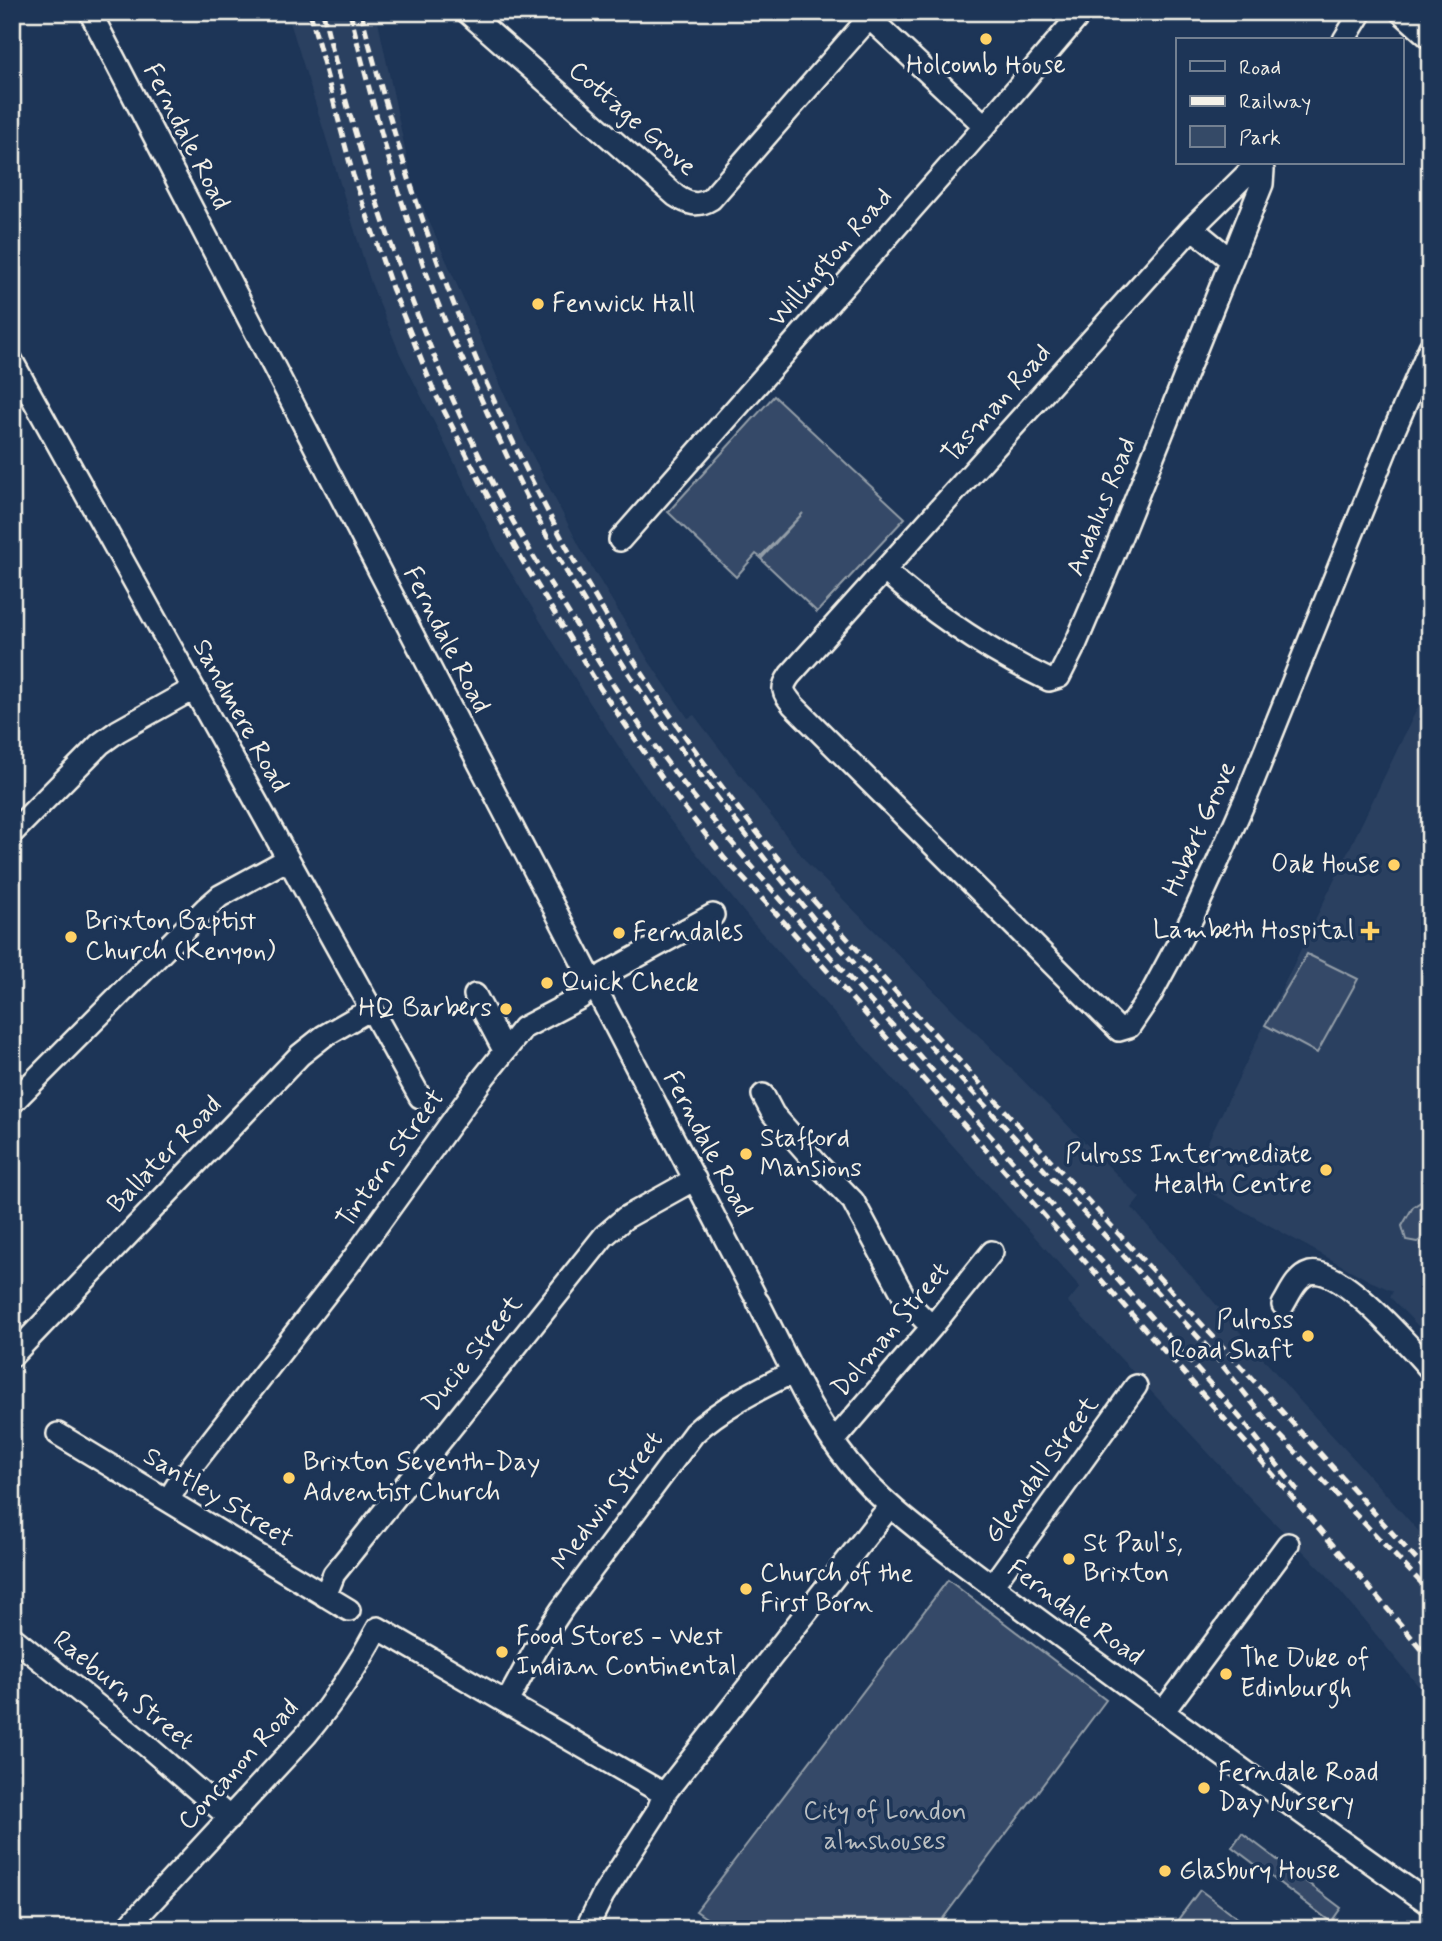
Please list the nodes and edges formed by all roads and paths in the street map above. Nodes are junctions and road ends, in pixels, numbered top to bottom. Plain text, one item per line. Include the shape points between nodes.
1 (90, 12) edge
2 (467, 12) edge
3 (1082, 12) edge
4 (1361, 12) edge
5 (1401, 12) edge
6 (866, 15) edge
7 (1344, 38) edge
8 (1430, 38) edge
9 (985, 125) junction
10 (1258, 164) edge
11 (1260, 164) edge
12 (1192, 228) junction
13 (1231, 260) junction
14 (1430, 347) edge
15 (12, 360) edge
16 (620, 540) dead end
17 (885, 571) junction
18 (783, 688) joint
19 (193, 689) junction
20 (12, 833) edge
21 (288, 859) junction
22 (713, 915) dead end
23 (593, 984) junction
24 (475, 995) dead end
25 (371, 1009) junction
26 (504, 1050) junction
27 (763, 1096) dead end
28 (420, 1097) dead end
29 (12, 1103) edge
30 (695, 1179) junction
31 (992, 1252) dead end
32 (1283, 1305) dead end
33 (932, 1327) junction
34 (12, 1356) edge
35 (1430, 1369) edge
36 (793, 1372) junction
37 (1136, 1386) dead end
38 (58, 1434) dead end
39 (833, 1442) junction
40 (168, 1500) junction
41 (890, 1506) junction
42 (1288, 1544) dead end
43 (992, 1586) junction
44 (325, 1596) junction
45 (349, 1610) dead end
46 (12, 1637) edge
47 (506, 1702) junction
48 (1163, 1712) junction
49 (664, 1794) junction
50 (230, 1818) junction
51 (1430, 1904) edge
52 (126, 1929) edge
53 (586, 1929) edge

1 - 23 street, Ferndale Road
2 - 6 street, Cottage Grove via 676,196 696,204 711,199
3 - 9 street, Willington Road
4 - 7 street
5 - 8 street
6 - 9 street, Cottage Grove
9 - 16 street, Willington Road
10 - 12 street, Tasman Road
11 - 13 street, Andalus Road via 1262,184
12 - 13 street
12 - 17 street, Tasman Road
13 - 17 street, Andalus Road via 1111,561 1059,677 1049,680 962,630
14 - 18 street, Hubert Grove via 1215,867 1150,996 1124,1030 1114,1027 793,705
15 - 19 street, Sandmere Road
17 - 18 street, Tasman Road
19 - 20 street via 100,744
19 - 21 street, Sandmere Road
21 - 25 street, Sandmere Road
21 - 29 street via 206,908
22 - 23 street, Tintern Street
23 - 26 street, Tintern Street via 580,998 523,1028
23 - 30 street, Ferndale Road
24 - 26 street
25 - 28 street, Sandmere Road
25 - 34 street, Ballater Road via 300,1055
26 - 40 street, Tintern Street via 353,1259
27 - 33 street via 773,1114 853,1201 907,1302
30 - 36 street, Ferndale Road
30 - 44 street, Ducie Street via 625,1218 604,1236 334,1574
31 - 33 street, Dolman Street
32 - 35 street via 1302,1277 1324,1275 1378,1313
33 - 39 street, Dolman Street
36 - 39 street, Ferndale Road
36 - 47 street, Medwin Street via 724,1410 694,1433 562,1609
37 - 43 street, Glendall Street
38 - 40 street, Santley Street
39 - 41 street, Ferndale Road
40 - 44 street, Santley Street
41 - 43 street, Ferndale Road
41 - 49 street
42 - 48 street
43 - 48 street, Ferndale Road
44 - 45 street, Santley Street
46 - 50 street, Raeburn Street
47 - 49 street
47 - 50 street, Concanon Road via 378,1628 327,1710
48 - 51 street, Ferndale Road
49 - 53 street
50 - 52 street, Concanon Road

